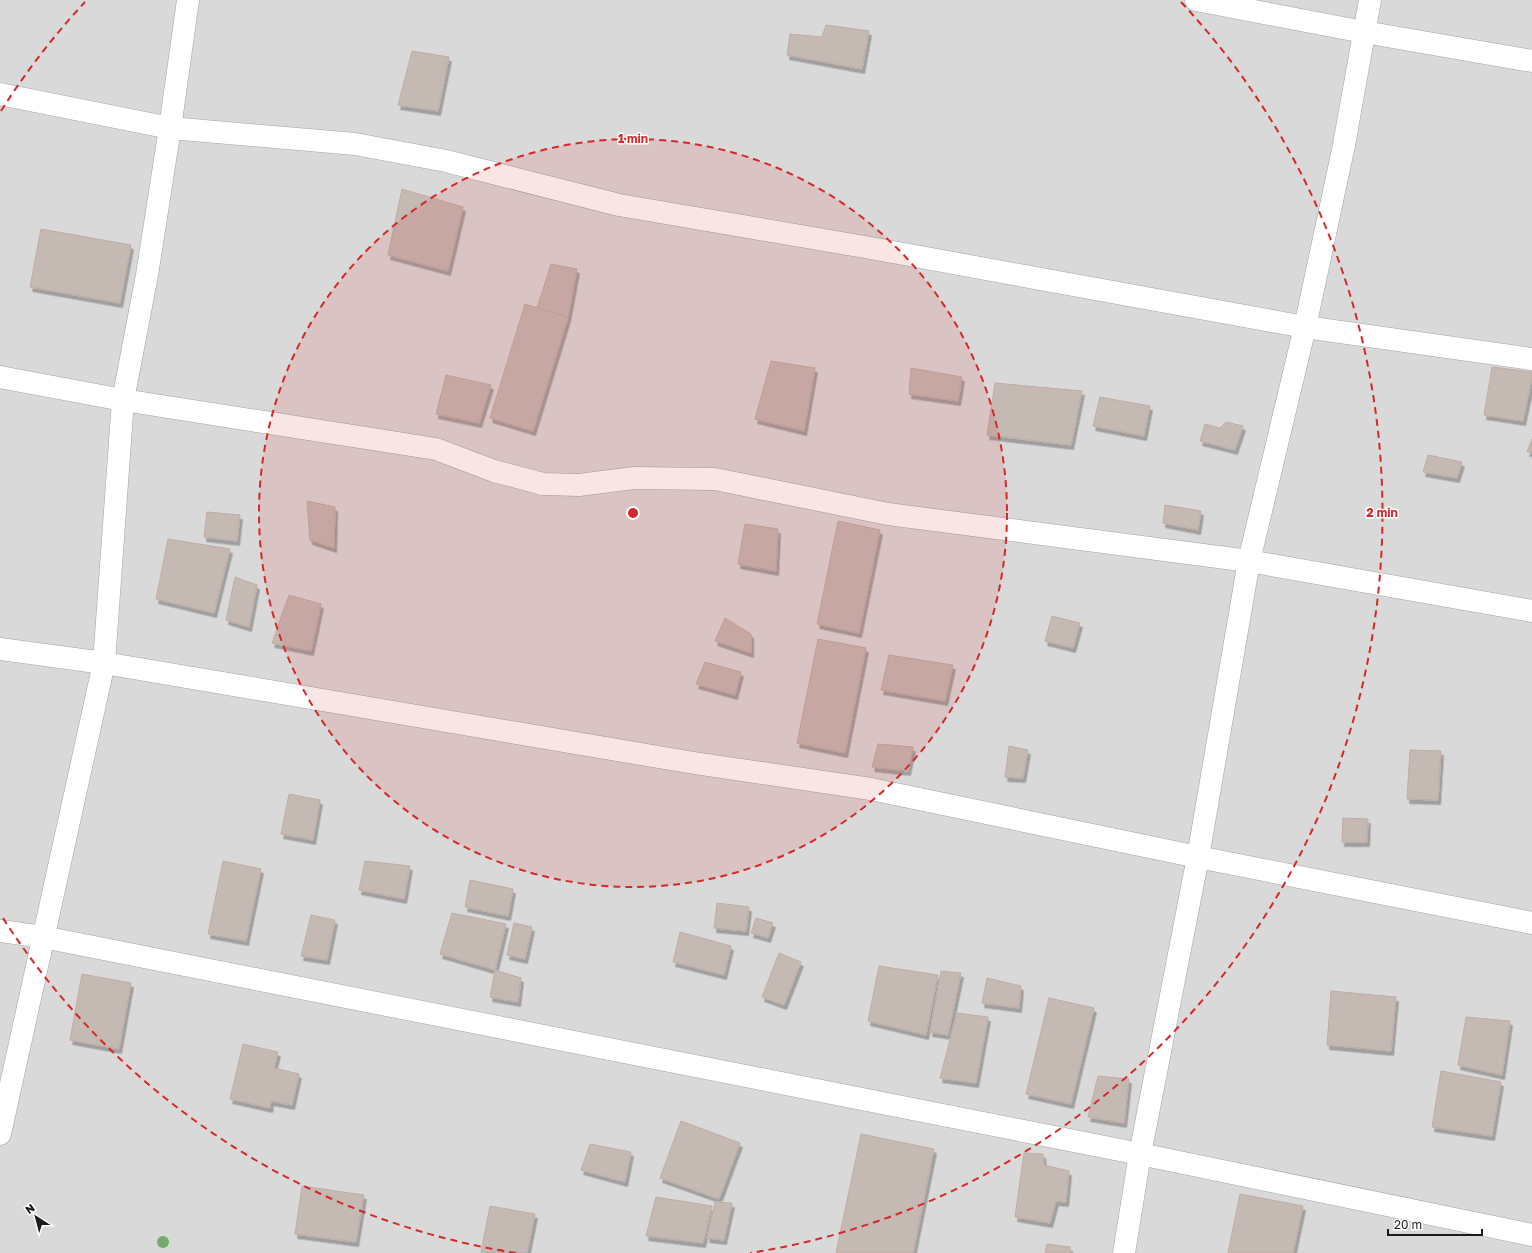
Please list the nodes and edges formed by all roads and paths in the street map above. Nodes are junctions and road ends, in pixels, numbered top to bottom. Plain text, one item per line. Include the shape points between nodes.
1 (188, 0) edge
2 (1196, 0) edge
3 (1370, 0) edge
4 (1364, 32) junction
5 (1532, 61) edge
6 (0, 94) edge
7 (170, 128) junction
8 (1305, 327) junction
9 (1532, 359) edge
10 (0, 377) edge
11 (123, 400) junction
12 (1249, 561) junction
13 (1532, 611) edge
14 (0, 649) edge
15 (104, 663) junction
16 (1198, 857) junction
17 (1532, 923) edge
18 (0, 931) edge
19 (43, 937) junction
20 (0, 1134) edge
21 (1140, 1154) junction
22 (1532, 1235) edge
23 (1124, 1253) edge

1 - 7 street
2 - 4 street
3 - 4 street
4 - 5 street
4 - 8 street via 1344,145
6 - 7 street
7 - 8 street via 355,144 446,161 619,205
7 - 11 street via 147,275
8 - 9 street
8 - 12 street
10 - 11 street
11 - 12 street via 436,449 494,471 543,484 579,485 634,478 715,478 888,514
11 - 15 street
12 - 13 street
12 - 16 street
14 - 15 street
15 - 16 street via 694,763 871,789
15 - 19 street
16 - 17 street
16 - 21 street
18 - 19 street
19 - 20 street
19 - 21 street
21 - 22 street
21 - 23 street

